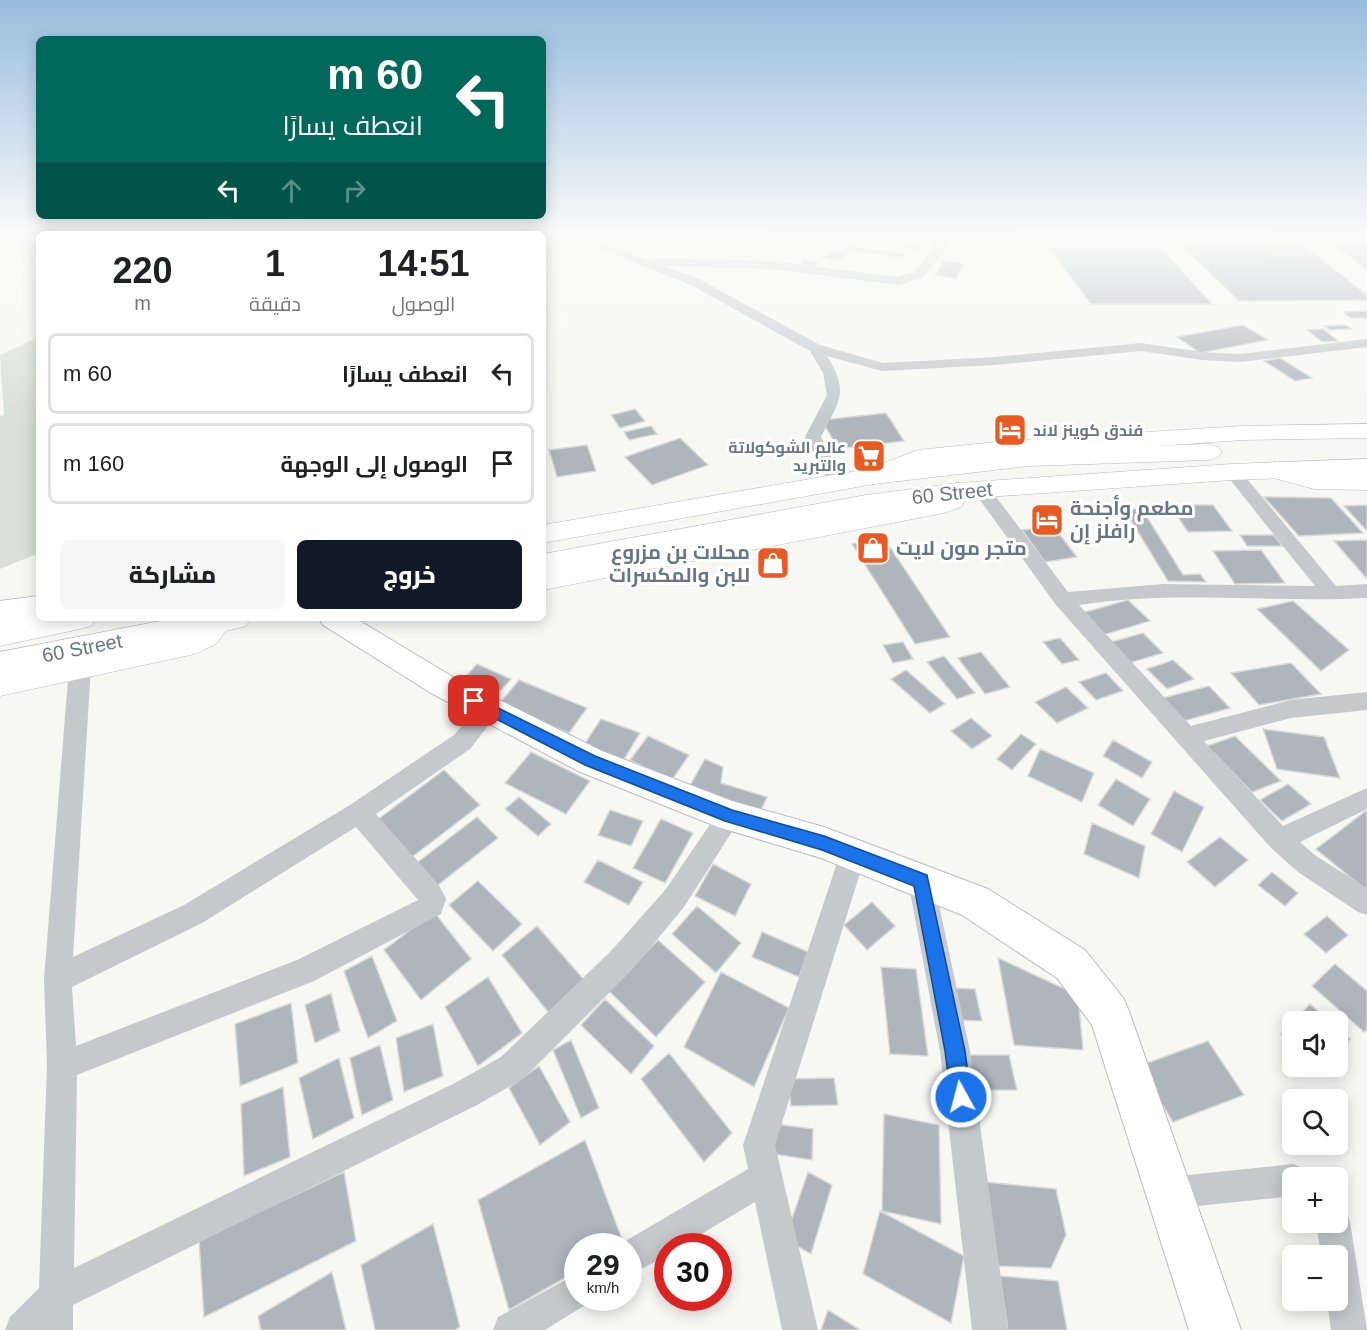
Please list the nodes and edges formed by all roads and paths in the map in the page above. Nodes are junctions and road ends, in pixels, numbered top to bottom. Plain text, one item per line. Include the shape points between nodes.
1 (727, 299) edge
2 (1367, 344) edge
3 (815, 348) junction
4 (1367, 431) edge
5 (1367, 444) edge
6 (1367, 467) edge
7 (1275, 470) junction
8 (1232, 472) junction
9 (874, 476) junction
10 (836, 481) junction
11 (1367, 482) edge
12 (970, 490) junction
13 (546, 533) edge
14 (704, 542) junction
15 (546, 564) edge
16 (546, 579) edge
17 (1367, 591) edge
18 (1331, 593) junction
19 (1063, 600) junction
20 (36, 607) edge
21 (0, 612) edge
22 (65, 621) edge
23 (222, 621) edge
24 (225, 621) edge
25 (338, 621) edge
26 (0, 634) edge
27 (0, 664) edge
28 (37, 666) junction
29 (80, 667) junction
30 (0, 683) edge
31 (1367, 701) edge
32 (490, 709) junction
33 (1187, 736) junction
34 (1367, 798) edge
35 (359, 812) junction
36 (730, 816) junction
37 (1280, 840) junction
38 (854, 854) junction
39 (921, 881) junction
40 (1367, 903) edge
41 (58, 979) junction
42 (62, 1066) junction
43 (766, 1177) junction
44 (1282, 1181) edge
45 (1169, 1193) junction
46 (1335, 1233) edge
47 (642, 1251) edge
48 (56, 1295) junction
49 (564, 1298) edge
50 (23, 1330) edge
51 (55, 1330) edge
52 (511, 1330) edge
53 (800, 1330) edge
54 (990, 1330) edge
55 (1215, 1330) edge
56 (1349, 1330) edge

1 - 3 street
2 - 3 street via 1240,358 1141,347 895,367 866,364
3 - 10 street via 830,373 834,395 813,437
4 - 9 main road via 1242,434 1006,449 918,458
5 - 9 main road, 60 Street via 1029,458
6 - 7 main road, 60 Street
7 - 8 main road, 60 Street
7 - 11 main road via 1314,481
8 - 12 main road, 60 Street
8 - 18 street
9 - 10 main road, 60 Street
10 - 13 main road, 60 Street
12 - 14 main road via 944,504
12 - 19 street
14 - 15 main road
14 - 16 main road
17 - 18 street
18 - 19 street via 1171,590 1104,593
19 - 33 street
20 - 21 main road
22 - 26 main road, 60 Street
23 - 28 main road, 60 Street
24 - 29 main road via 184,646
25 - 32 street via 442,685
27 - 28 main road, 60 Street
28 - 29 main road
28 - 30 main road
29 - 41 street
31 - 33 street via 1291,709
32 - 35 street via 462,742
32 - 36 street via 590,761
33 - 37 street
34 - 37 street
35 - 41 street via 193,914
35 - 42 street via 430,894 432,904 426,910 304,971
36 - 38 street
36 - 48 street via 675,898 629,952 512,1068
37 - 40 street via 1307,864
38 - 39 street
38 - 43 street via 759,1145
39 - 45 street via 975,902 1071,964 1109,1014
39 - 54 street via 955,1051
41 - 42 street
42 - 48 street
43 - 47 street
43 - 53 street
44 - 45 street
45 - 55 street
46 - 56 street
48 - 50 street
48 - 51 street
49 - 52 street

